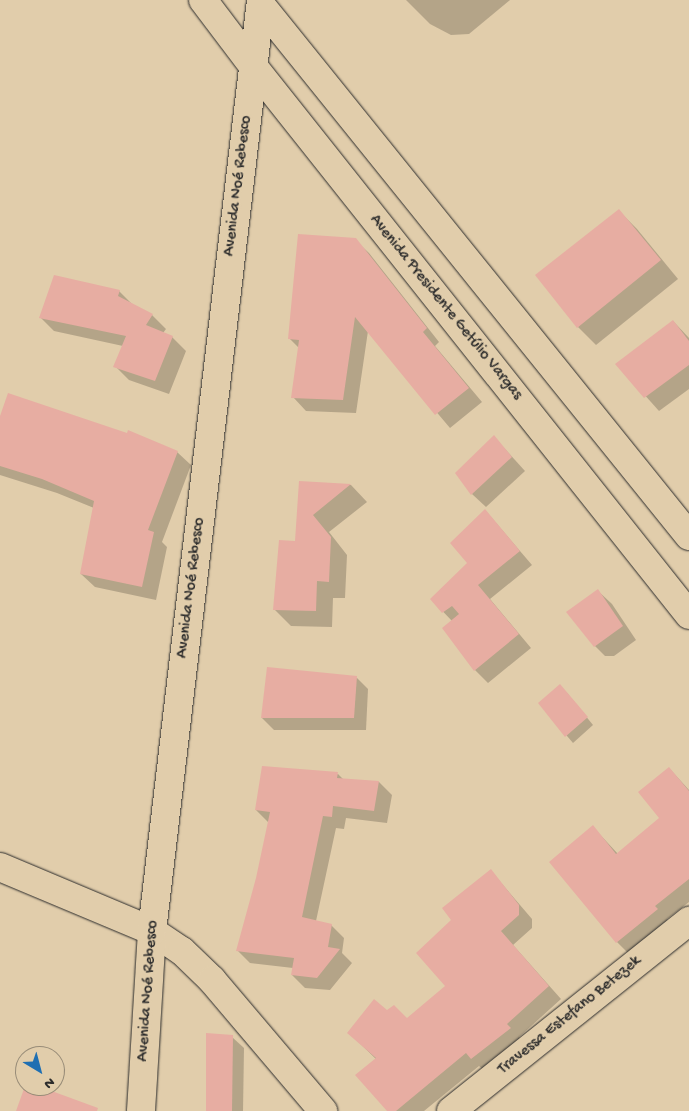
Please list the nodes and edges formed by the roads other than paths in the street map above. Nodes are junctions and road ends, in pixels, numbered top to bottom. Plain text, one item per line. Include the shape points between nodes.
1 (203, 0) edge
2 (260, 2) edge
3 (253, 66) junction
4 (689, 536) edge
5 (689, 615) edge
6 (0, 867) edge
7 (689, 921) edge
8 (152, 930) junction
9 (141, 1111) edge
10 (322, 1111) edge
11 (451, 1111) edge

1 - 3 main road, Avenida Presidente Getúlio Vargas
2 - 3 main road, Avenida Noé Rebesco
2 - 4 main road
3 - 5 main road, Avenida Presidente Getúlio Vargas
3 - 8 main road, Avenida Noé Rebesco
6 - 8 main road
7 - 11 main road, Travessa Estefano Betezek
8 - 9 main road, Avenida Noé Rebesco
8 - 10 main road via 182,951 212,980

